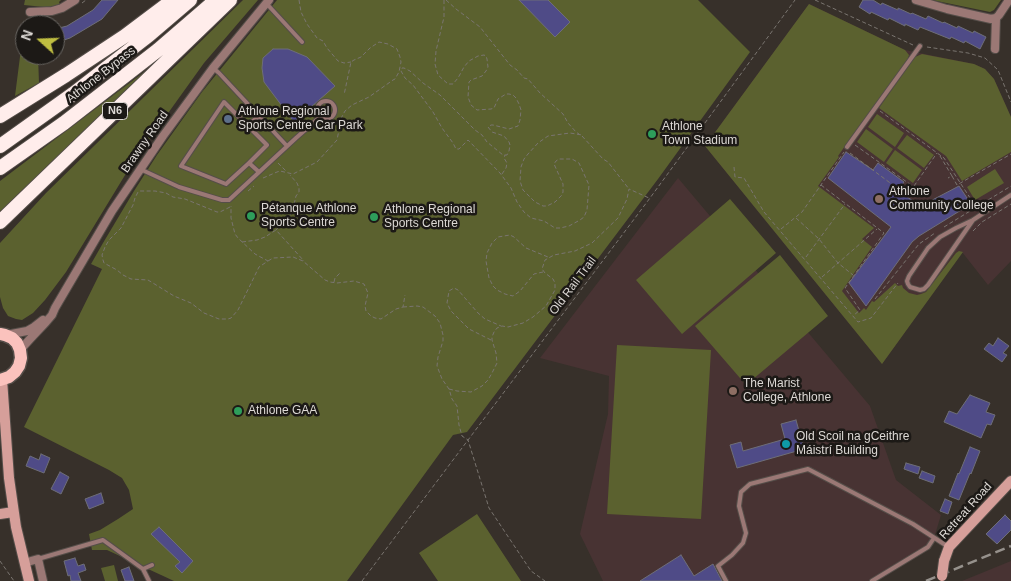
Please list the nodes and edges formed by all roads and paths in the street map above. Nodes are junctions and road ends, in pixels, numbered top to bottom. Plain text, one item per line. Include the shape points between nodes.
1 (75, 0) edge
2 (173, 0) edge
3 (190, 0) edge
4 (216, 0) edge
5 (230, 0) edge
6 (298, 0) edge
7 (445, 0) edge
8 (795, 0) edge
9 (916, 0) edge
10 (1009, 0) edge
11 (267, 2) edge
12 (30, 12) dead end
13 (996, 18) junction
14 (302, 42) dead end
15 (920, 46) dead end
16 (995, 49) dead end
17 (351, 62) dead end
18 (213, 68) junction
19 (875, 108) junction
20 (0, 116) edge
21 (259, 116) junction
22 (320, 117) junction
23 (248, 126) junction
24 (582, 135) junction
25 (851, 142) junction
26 (0, 146) edge
27 (287, 146) junction
28 (847, 147) dead end
29 (939, 154) junction
30 (1011, 154) edge
31 (504, 155) junction
32 (274, 159) junction
33 (249, 164) junction
34 (0, 168) edge
35 (734, 168) dead end
36 (140, 169) junction
37 (259, 172) junction
38 (502, 175) junction
39 (952, 176) junction
40 (948, 178) dead end
41 (961, 183) junction
42 (821, 185) junction
43 (914, 187) junction
44 (629, 189) junction
45 (918, 190) dead end
46 (1011, 195) edge
47 (909, 197) dead end
48 (135, 198) dead end
49 (650, 198) junction
50 (846, 204) junction
51 (231, 206) dead end
52 (976, 207) dead end
53 (796, 217) junction
54 (973, 220) junction
55 (0, 222) edge
56 (878, 228) junction
57 (276, 230) junction
58 (780, 230) junction
59 (819, 239) junction
60 (242, 242) junction
61 (552, 257) junction
62 (805, 258) junction
63 (268, 261) junction
64 (838, 263) junction
65 (306, 264) junction
66 (544, 272) junction
67 (340, 273) dead end
68 (854, 275) junction
69 (821, 278) junction
70 (333, 283) junction
71 (898, 283) dead end
72 (405, 295) dead end
73 (403, 307) junction
74 (55, 308) junction
75 (853, 316) junction
76 (502, 326) junction
77 (3, 334) edge
78 (492, 340) junction
79 (20, 350) junction
80 (1, 380) edge
81 (449, 388) junction
82 (468, 440) junction
83 (1011, 481) edge
84 (13, 512) junction
85 (0, 514) edge
86 (934, 538) junction
87 (949, 547) junction
88 (38, 559) junction
89 (0, 561) edge
90 (24, 563) junction
91 (152, 565) dead end
92 (144, 569) junction
93 (941, 578) edge
94 (14, 581) edge
95 (29, 581) edge
96 (43, 581) edge
97 (149, 581) edge
98 (362, 581) edge
99 (545, 581) edge
100 (726, 581) edge
101 (872, 581) edge

1 - 12 street via 52,11
2 - 20 highway via 125,36
3 - 26 highway, Athlone Bypass via 73,94
4 - 34 highway, Athlone Bypass / N6 via 64,123
5 - 55 highway, N6
6 - 17 path via 301,12 317,38 324,41 338,61 344,64
7 - 24 path via 480,27 510,65 528,79
7 - 31 path via 436,51 438,75 448,84 453,84 469,61 486,56 486,71 469,82 468,97 471,105 481,111 494,108 498,99 506,94 518,101 521,112 518,126 509,129 488,127 496,135 504,136 510,145 509,152
8 - 49 path, Old Rail Trail
9 - 13 street
10 - 13 street
11 - 14 lane
11 - 18 street, Brawny Road
13 - 16 street
15 - 19 lane
18 - 21 lane
18 - 36 street, Brawny Road
19 - 25 lane
19 - 29 path
21 - 23 lane
21 - 27 lane
22 - 22 lane via 332,117 333,105 321,104 318,108
22 - 27 lane
23 - 33 lane via 267,145
23 - 33 lane via 224,102 181,166 226,184
24 - 38 path via 548,136 538,142 521,167 523,190 536,202 547,206 563,192 554,164 556,161 572,159 579,164 589,185 588,210 575,223 555,228 531,218 517,202
24 - 44 path
25 - 28 lane
25 - 43 path
27 - 32 lane
29 - 39 path
29 - 41 path
29 - 43 path
30 - 41 path
31 - 38 path via 507,163
31 - 38 path via 440,95 402,68 405,78 433,112 456,149 468,140
32 - 37 lane
32 - 57 path via 299,188 292,213
33 - 37 lane
35 - 58 path via 735,177 744,178 758,204
36 - 37 lane via 179,187 222,200 229,200
36 - 74 street, Brawny Road
39 - 40 path
39 - 41 path via 957,185
41 - 52 path
42 - 47 path via 846,149
42 - 50 path
42 - 53 path
43 - 45 path
44 - 49 path
44 - 61 path via 618,218 598,238 586,247
46 - 54 lane
48 - 63 path via 121,228 109,240 102,255 104,263 131,279 148,280 204,313 228,319 238,310 259,267
49 - 82 path, Old Rail Trail
50 - 56 path
50 - 59 path
51 - 60 path via 234,231
53 - 58 path
53 - 59 path
54 - 54 lane via 928,285 920,290 910,287 908,276 928,248 940,237
56 - 64 path
56 - 68 path via 884,233
57 - 60 path via 257,240
57 - 65 path
58 - 62 path
59 - 62 path
59 - 64 path
60 - 63 path
61 - 66 path via 543,262
61 - 66 path via 526,248 510,235 494,240 486,261 497,290 513,296 534,274
62 - 69 path
63 - 65 path via 287,256
64 - 68 path
64 - 69 path
65 - 70 path
66 - 76 path via 555,283 555,290 546,306 523,323
67 - 70 path
68 - 75 path via 845,288 860,310
69 - 75 path
70 - 73 path via 354,281 364,284 368,293 366,310 375,318 381,319
71 - 75 path via 871,318 858,322
72 - 73 path
73 - 81 path via 423,307 440,323 443,335 437,362
74 - 77 street, Brawny Road via 30,330
74 - 79 street, Brawny Road
76 - 78 path via 494,332
76 - 78 path via 485,319 458,290 449,291 446,303 451,312 470,329
77 - 79 main road via 12,338
78 - 81 path via 497,363 488,380 471,392
79 - 80 main road via 19,366 9,377
80 - 84 main road
81 - 82 path via 457,406 462,436
82 - 98 path, Old Rail Trail
82 - 99 path via 489,508 531,571
83 - 87 main road, Retreat Road
84 - 85 main road
84 - 90 main road
86 - 87 lane
86 - 100 lane via 808,469 750,484 741,492 739,506 746,533 743,543 718,566
86 - 101 lane via 928,547
87 - 93 main road, Retreat Road, bridge
88 - 90 street
88 - 92 lane via 103,540
88 - 96 street
89 - 94 path
90 - 95 main road
91 - 92 lane
92 - 97 lane

